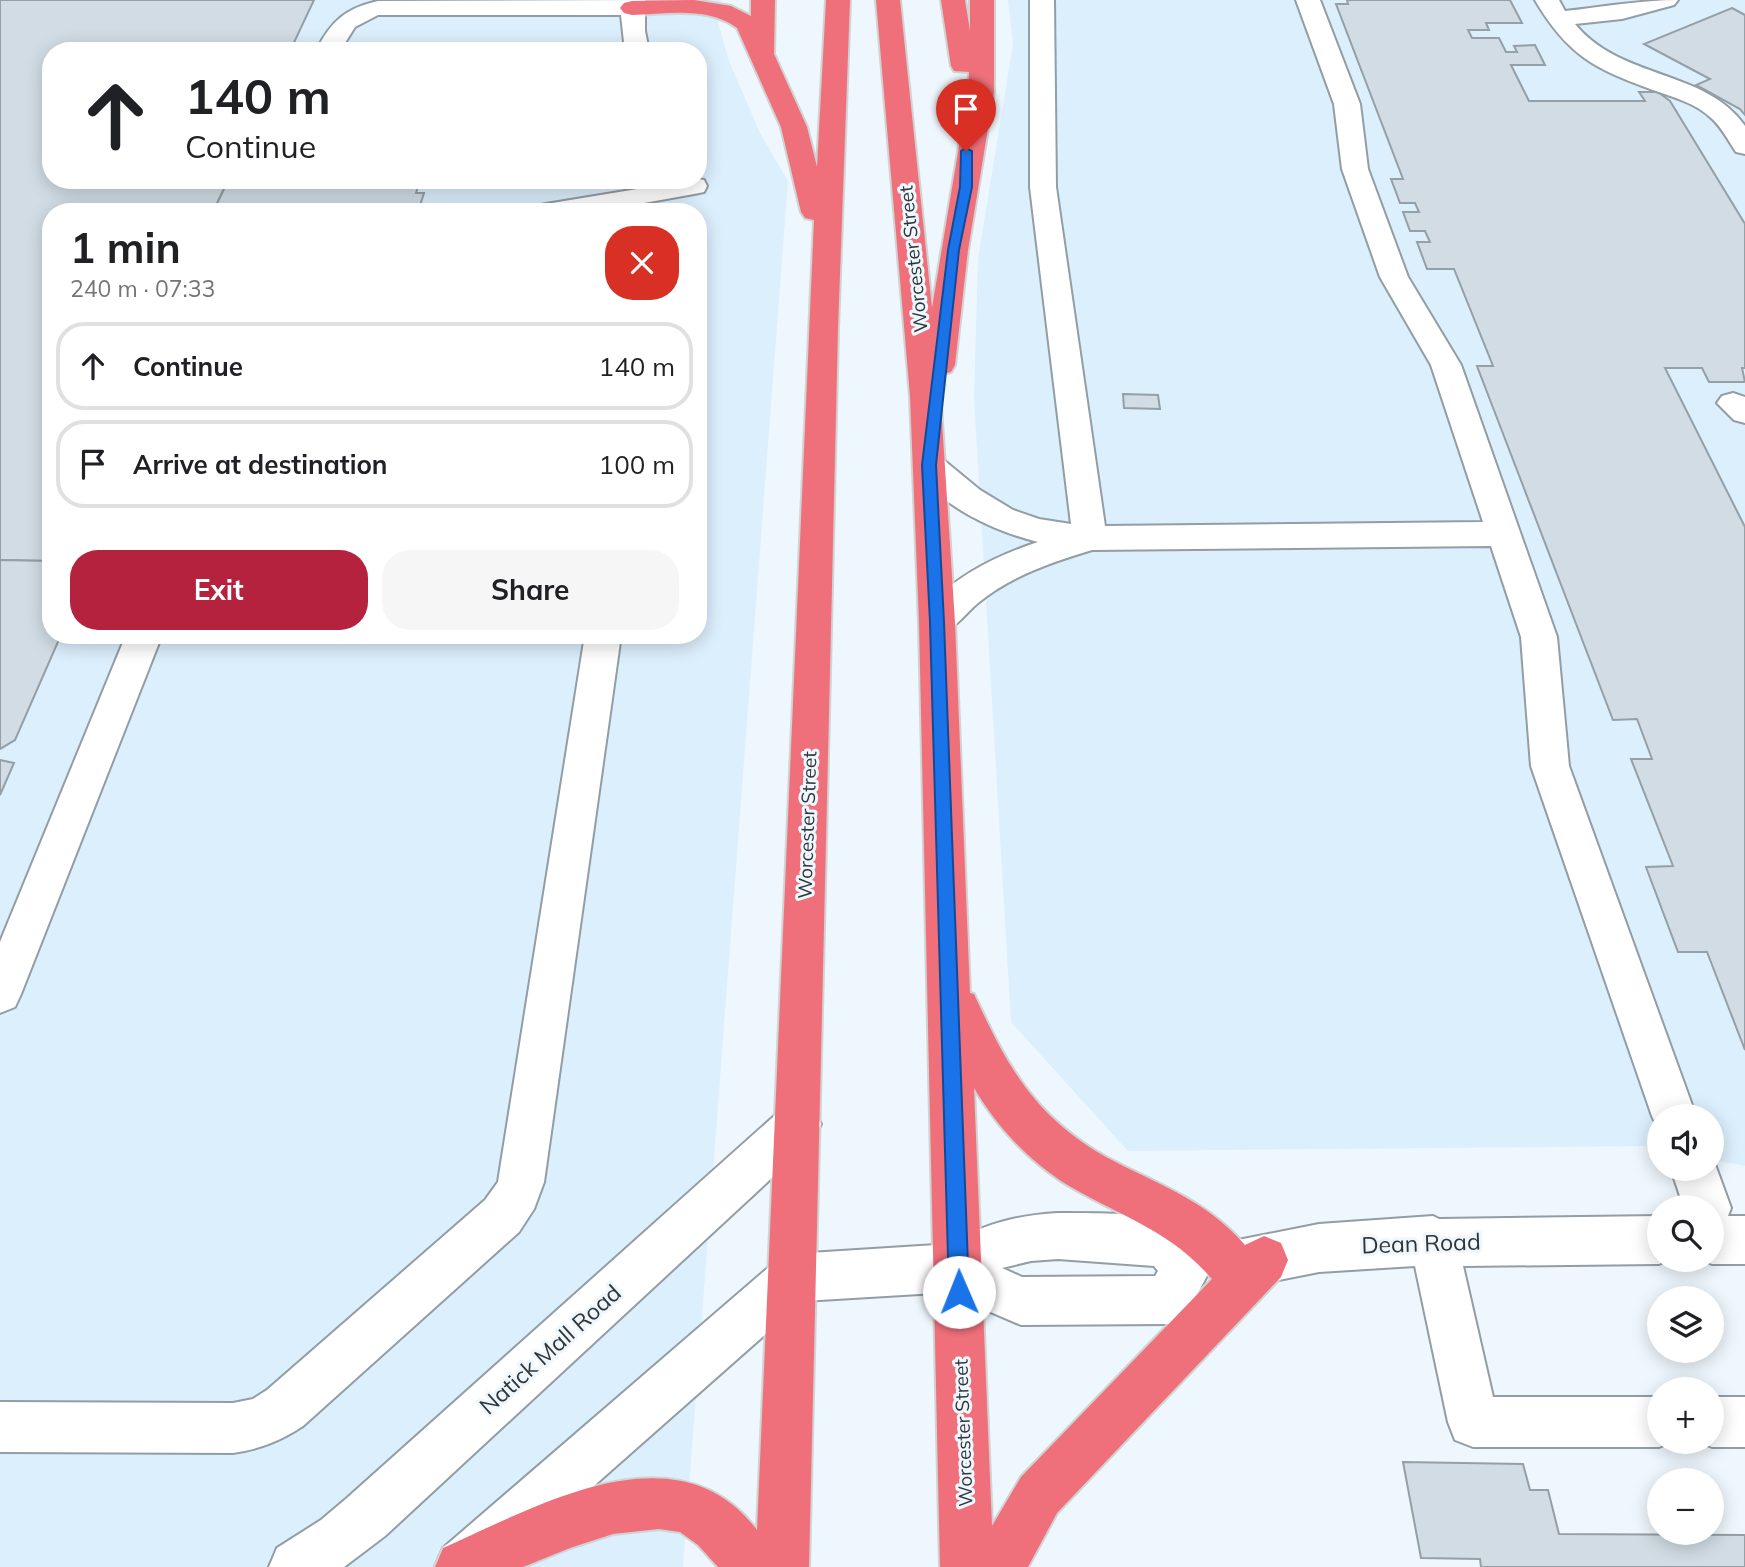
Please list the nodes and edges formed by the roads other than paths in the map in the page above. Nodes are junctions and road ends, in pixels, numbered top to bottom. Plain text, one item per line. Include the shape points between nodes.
1 (763, 0) edge
2 (838, 0) edge
3 (888, 0) edge
4 (953, 0) edge
5 (982, 0) edge
6 (1042, 0) edge
7 (1308, 0) edge
8 (1666, 0) edge
9 (633, 4) edge
10 (1552, 10) edge
11 (333, 42) edge
12 (636, 42) edge
13 (764, 62) junction
14 (1745, 146) edge
15 (966, 187) junction
16 (694, 193) edge
17 (616, 203) edge
18 (823, 329) junction
19 (929, 465) junction
20 (1504, 534) junction
21 (1090, 538) junction
22 (937, 622) junction
23 (140, 644) edge
24 (602, 644) edge
25 (948, 971) junction
26 (0, 994) edge
27 (1670, 1104) edge
28 (798, 1124) junction
29 (1433, 1240) junction
30 (1647, 1240) edge
31 (1227, 1265) junction
32 (959, 1268) junction
33 (793, 1278) junction
34 (1647, 1422) edge
35 (1724, 1422) edge
36 (1745, 1422) edge
37 (0, 1427) edge
38 (296, 1567) edge
39 (462, 1567) edge
40 (751, 1567) edge
41 (782, 1567) edge
42 (967, 1567) edge
43 (998, 1567) edge

1 - 13 highway via 760,47
2 - 18 highway, Worcester Street
3 - 19 highway, Worcester Street
4 - 15 highway via 963,63
5 - 15 highway via 983,69
6 - 21 street via 1043,187
7 - 20 street via 1347,104 1355,169 1380,239 1400,290 1446,365
8 - 10 street via 1622,12
9 - 11 street via 378,8 345,20
9 - 12 street
9 - 13 highway via 732,13 749,27
10 - 14 street via 1572,38 1601,58 1715,108
13 - 18 highway via 794,127 812,193
15 - 19 highway via 954,250
16 - 17 street
18 - 28 highway, Worcester Street
19 - 21 street via 977,506 1002,520 1032,530
19 - 22 highway, Worcester Street
20 - 21 street
20 - 27 street via 1543,654 1550,766
21 - 22 street via 1044,552 982,580
22 - 25 highway, Worcester Street
23 - 26 street
24 - 37 street via 521,1182 511,1205 468,1248 267,1420 233,1428
25 - 31 highway via 979,1057 1001,1093 1035,1131 1073,1163 1170,1212 1200,1233
25 - 32 highway, Worcester Street
28 - 33 highway, Worcester Street
28 - 38 street, Natick Mall Road via 366,1517
29 - 30 street, Dean Road
29 - 31 street, Dean Road via 1319,1248
29 - 34 street via 1473,1422
31 - 32 street via 1166,1242 1030,1236 996,1244
31 - 32 street via 1168,1300 1035,1302 998,1292
31 - 43 highway via 1040,1495
32 - 33 street
32 - 42 highway, Worcester Street
33 - 39 street
33 - 41 highway, Worcester Street
35 - 36 street
39 - 40 highway via 568,1521 648,1501 683,1506 712,1521

